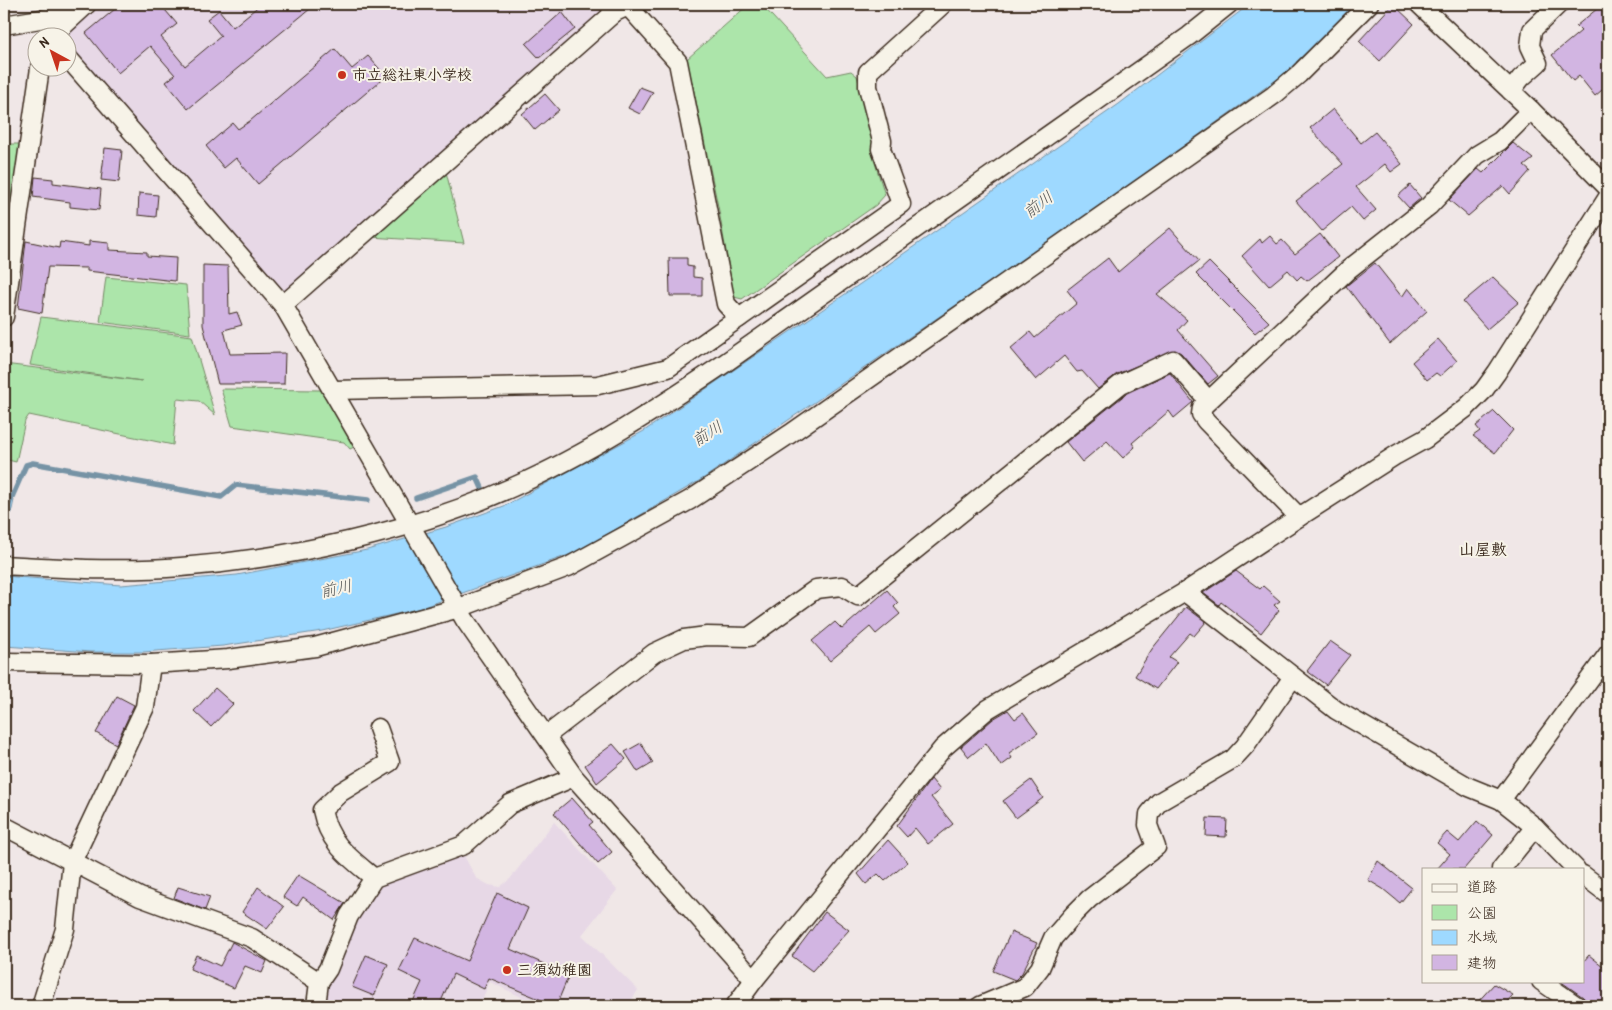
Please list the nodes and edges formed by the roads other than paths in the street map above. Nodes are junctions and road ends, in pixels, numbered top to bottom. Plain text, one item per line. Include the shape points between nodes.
1 (88, 4) edge
2 (943, 4) edge
3 (1229, 4) edge
4 (1369, 4) edge
5 (1418, 4) edge
6 (1559, 4) edge
7 (612, 8) edge
8 (72, 17) junction
9 (4, 25) edge
10 (60, 28) edge
11 (78, 69) edge
12 (39, 78) edge
13 (1511, 91) junction
14 (1531, 110) junction
15 (1608, 188) edge
16 (1608, 196) edge
17 (283, 305) junction
18 (4, 317) edge
19 (739, 318) junction
20 (332, 390) junction
21 (1208, 400) junction
22 (1299, 517) junction
23 (411, 527) junction
24 (4, 565) edge
25 (1186, 592) junction
26 (458, 606) junction
27 (1608, 654) edge
28 (4, 662) edge
29 (151, 664) junction
30 (1293, 677) junction
31 (378, 728) dead end
32 (546, 736) junction
33 (574, 777) junction
34 (1501, 800) junction
35 (4, 826) edge
36 (1534, 827) junction
37 (72, 862) junction
38 (1502, 868) edge
39 (1575, 868) edge
40 (1584, 876) edge
41 (374, 878) junction
42 (1608, 894) edge
43 (754, 980) junction
44 (319, 982) junction
45 (1542, 982) edge
46 (41, 1006) edge
47 (316, 1006) edge
48 (735, 1006) edge
49 (980, 1006) edge
50 (1577, 1006) edge

1 - 8 street
2 - 19 street via 868,72 881,149 901,204
3 - 23 street via 1189,36 658,408 514,487
4 - 26 street via 1274,95 767,450 690,500 600,551 568,567
5 - 13 street
6 - 13 street via 1532,30 1530,46 1538,63
7 - 17 street
7 - 19 street via 628,6 678,62 726,304
8 - 9 street
8 - 10 street
11 - 17 street
12 - 18 street
13 - 14 street
14 - 15 street
14 - 21 street via 1500,141 1477,155 1429,206 1349,270
16 - 22 street via 1484,390 1425,439
17 - 20 street
19 - 20 street via 668,368 598,385
20 - 23 street
21 - 22 street via 1201,414 1206,421
21 - 32 street via 1173,360 1122,384 858,596 842,586 816,589 749,637 684,639 654,653
22 - 25 street
23 - 24 street via 322,547 241,561 180,567 87,570
23 - 26 street
25 - 30 street
25 - 43 street via 988,709 951,742
26 - 29 street via 315,647 228,659
26 - 32 street
27 - 34 street
28 - 29 street
29 - 37 street via 145,707
30 - 34 street via 1336,710 1469,788
30 - 49 street via 1233,759 1159,802 1149,814 1148,825 1156,847 1088,899 1074,914 1053,938 1040,968 1026,987
31 - 41 street via 390,762 341,792 322,810 326,828 340,850
32 - 33 street
33 - 41 street via 510,804 464,845
33 - 43 street
34 - 36 street
35 - 37 street
36 - 38 street
36 - 39 street
37 - 44 street via 140,897 252,938
37 - 46 street via 65,929
40 - 42 street
41 - 44 street via 350,916 328,969
43 - 48 street
44 - 47 street
45 - 50 street

